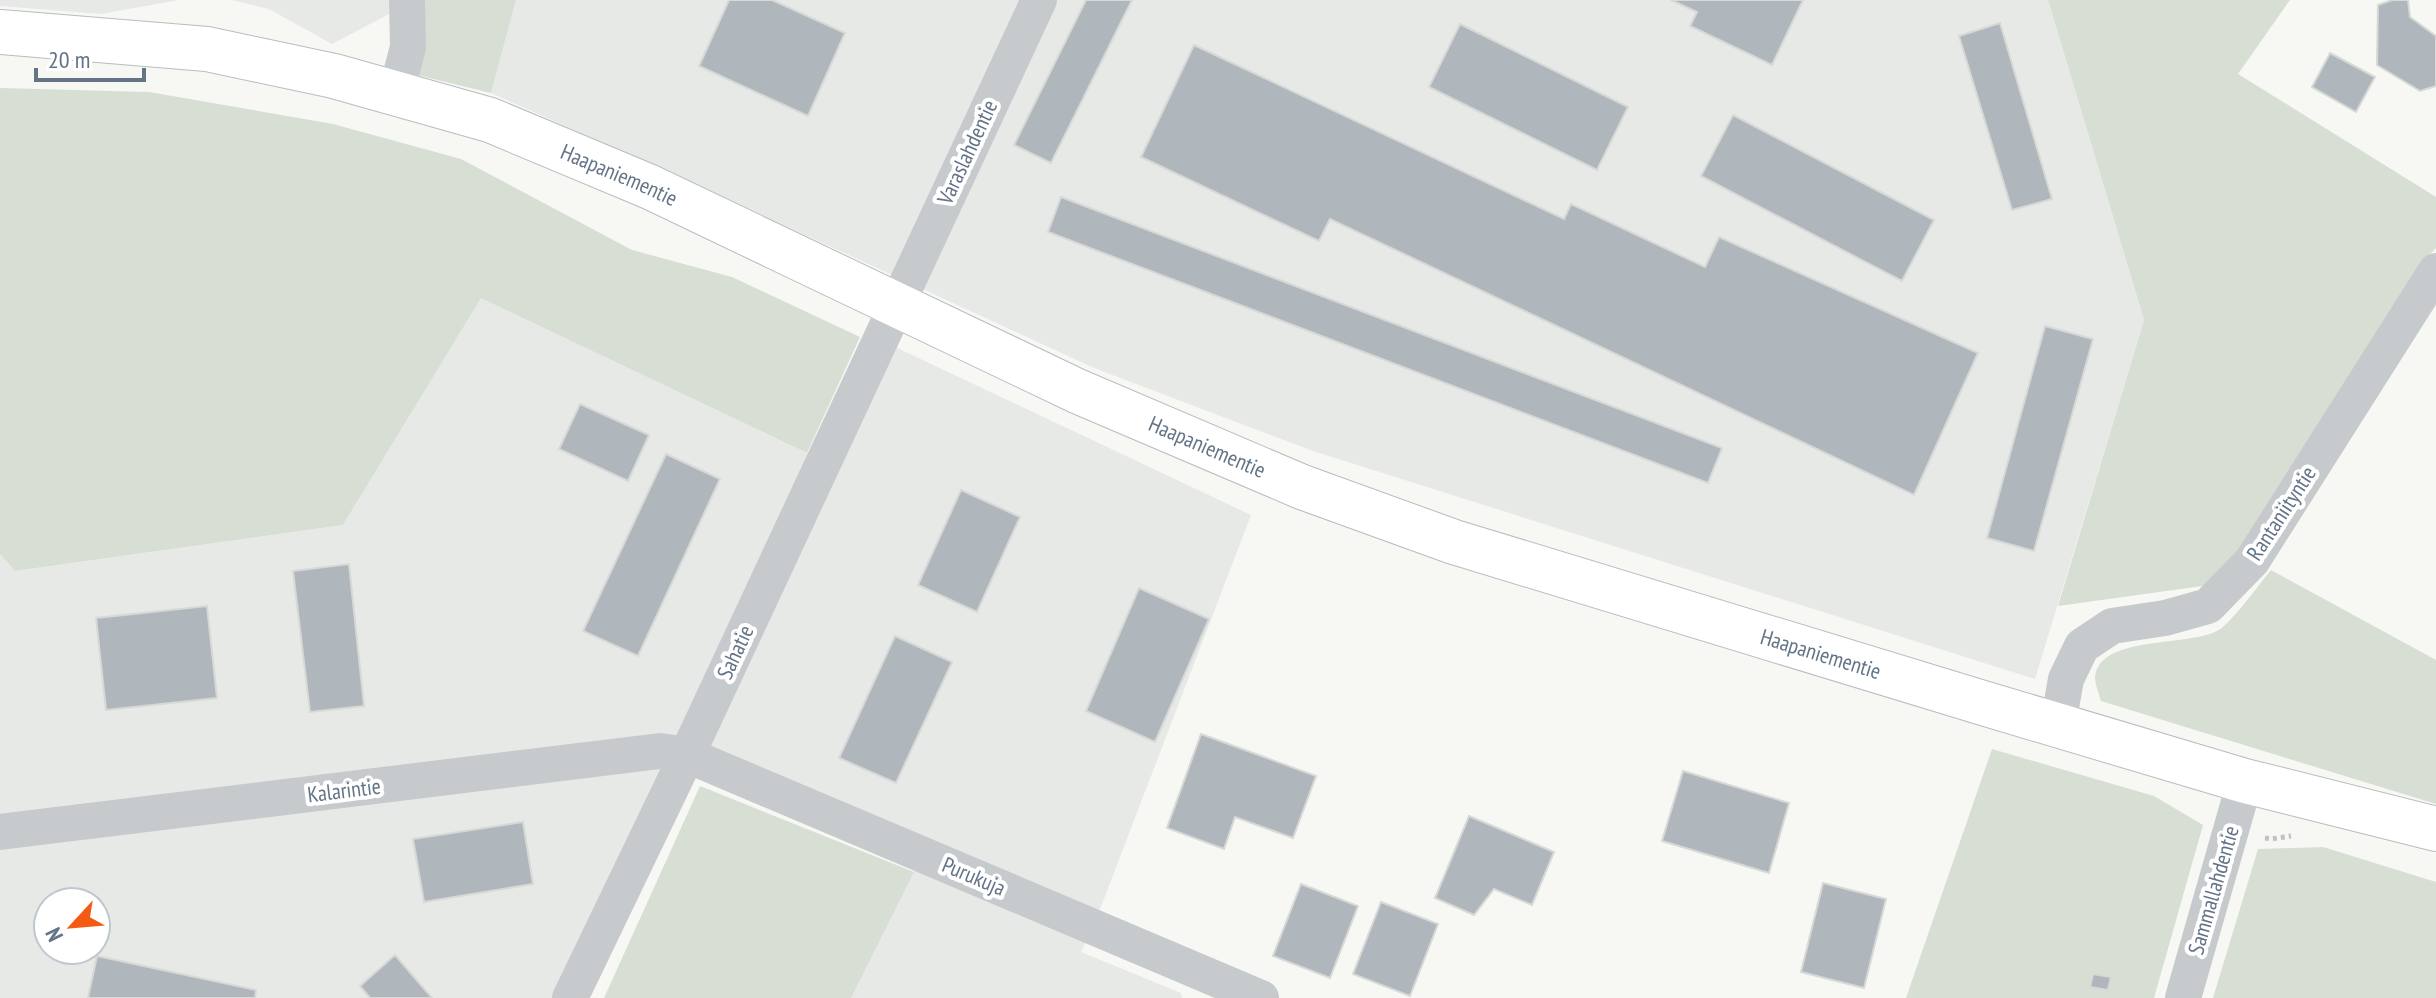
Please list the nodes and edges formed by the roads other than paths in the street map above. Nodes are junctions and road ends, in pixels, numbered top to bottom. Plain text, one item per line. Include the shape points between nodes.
1 (407, 0) edge
2 (1039, 0) edge
3 (0, 32) edge
4 (396, 93) junction
5 (2436, 271) edge
6 (897, 304) junction
7 (2058, 725) junction
8 (687, 755) junction
9 (2245, 781) junction
10 (2436, 829) edge
11 (0, 832) edge
12 (570, 998) edge
13 (1261, 998) edge
14 (2183, 998) edge

1 - 4 street via 408,47
2 - 6 street, Varaslahdentie
3 - 4 street, Haapaniementie via 207,49
4 - 6 street, Haapaniementie via 490,120 650,187
5 - 7 street, Rantaniityntie via 2252,561 2208,606 2112,626 2082,646 2066,679
6 - 7 street, Haapaniementie via 1077,391 1302,487 1454,542
6 - 8 street, Sahatie
7 - 9 street, Haapaniementie
8 - 11 street, Kalarintie via 660,751
8 - 12 street, Sahatie
8 - 13 street, Purukuja
9 - 10 street, Haapaniementie
9 - 14 street, Sammallahdentie

